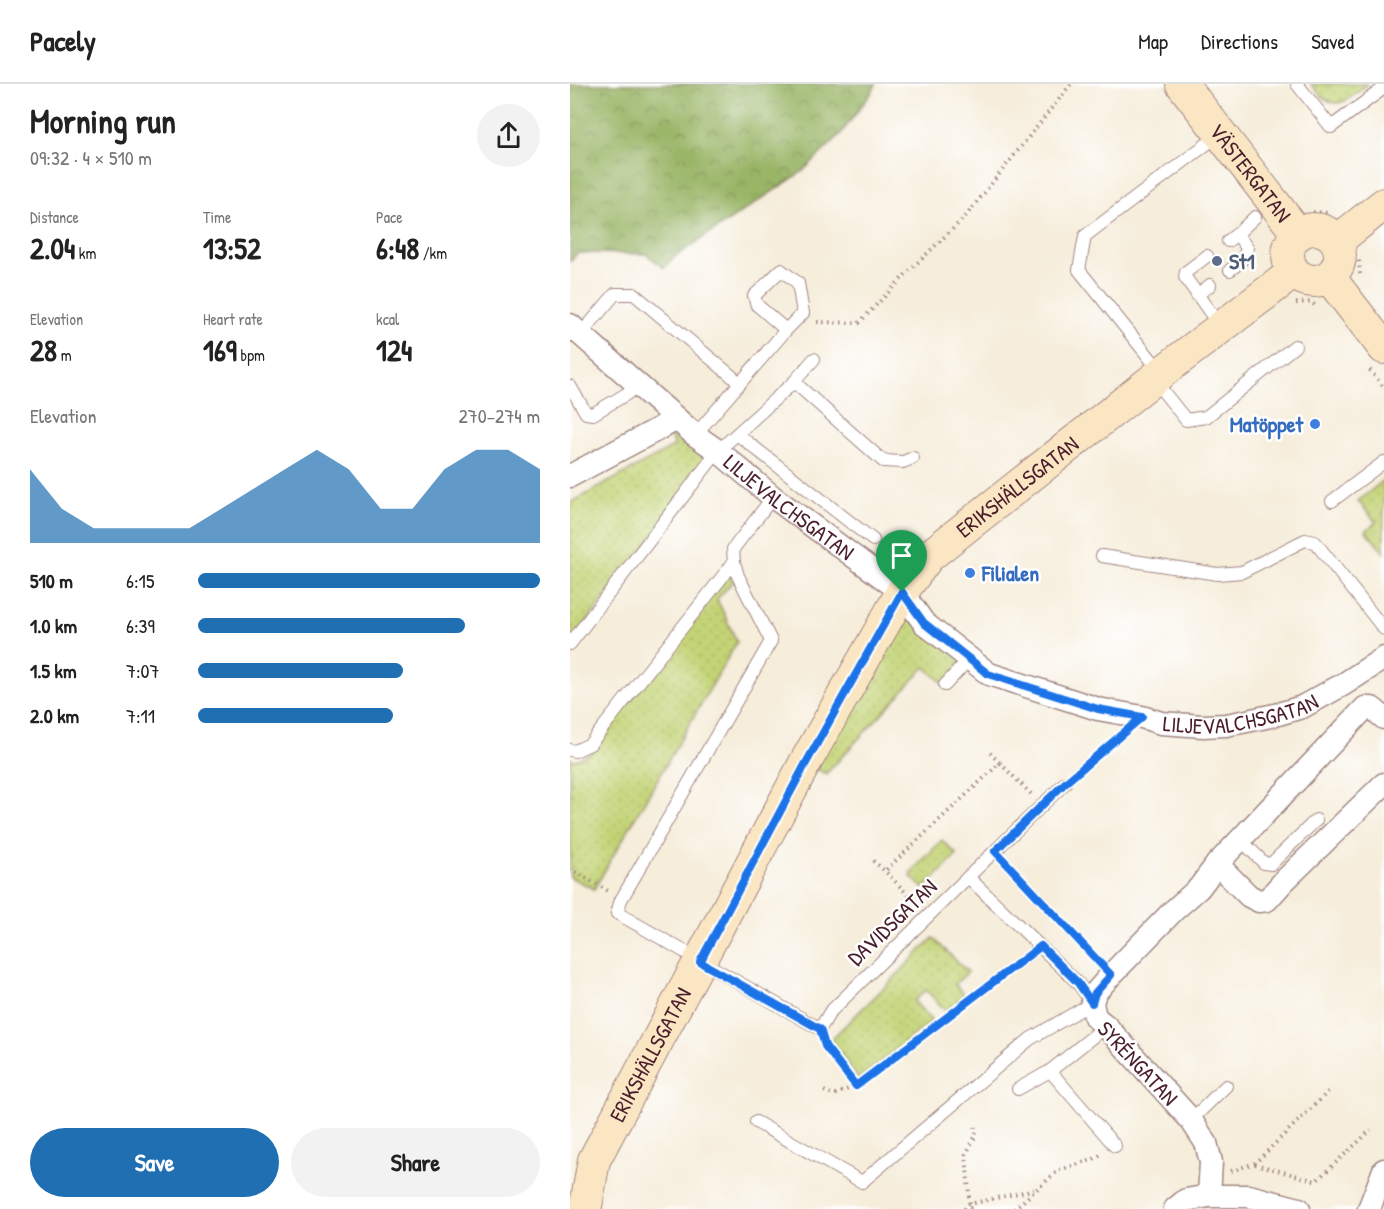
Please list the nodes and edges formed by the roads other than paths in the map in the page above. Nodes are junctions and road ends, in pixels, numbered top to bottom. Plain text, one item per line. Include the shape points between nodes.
1 (1182, 84) edge
2 (1297, 84) edge
3 (1384, 88) edge
4 (1220, 134) junction
5 (1372, 213) edge
6 (1255, 217) dead end
7 (1298, 234) junction
8 (1336, 241) junction
9 (1207, 256) dead end
10 (1230, 270) dead end
11 (1294, 272) junction
12 (1329, 277) junction
13 (1210, 285) dead end
14 (1197, 295) junction
15 (1221, 328) junction
16 (575, 329) edge
17 (786, 330) junction
18 (1295, 346) dead end
19 (1374, 355) edge
20 (814, 359) dead end
21 (1157, 376) junction
22 (794, 382) junction
23 (636, 383) junction
24 (740, 383) junction
25 (570, 386) edge
26 (677, 418) junction
27 (737, 434) junction
28 (695, 435) junction
29 (718, 451) junction
30 (913, 458) dead end
31 (1384, 462) edge
32 (570, 476) edge
33 (773, 497) junction
34 (1332, 501) dead end
35 (873, 540) dead end
36 (1102, 556) dead end
37 (734, 562) junction
38 (902, 592) junction
39 (1384, 629) edge
40 (570, 644) edge
41 (1384, 658) edge
42 (969, 659) junction
43 (945, 686) dead end
44 (1384, 718) edge
45 (570, 750) edge
46 (1065, 783) road end
47 (1384, 784) edge
48 (1316, 820) dead end
49 (1240, 839) junction
50 (1217, 864) junction
51 (968, 877) junction
52 (700, 962) junction
53 (1092, 1003) junction
54 (1106, 1026) junction
55 (1050, 1071) junction
56 (1226, 1086) dead end
57 (1018, 1089) dead end
58 (1191, 1120) junction
59 (756, 1122) dead end
60 (1115, 1146) road end
61 (1384, 1170) edge
62 (1210, 1187) junction
63 (581, 1202) edge
64 (1175, 1209) edge
65 (1299, 1209) edge
66 (1369, 1209) edge

1 - 4 street, VÄSTERGATAN
2 - 3 lane via 1330,127
4 - 7 street, VÄSTERGATAN
4 - 21 lane via 1085,237 1079,270
5 - 8 street
6 - 10 lane via 1232,238 1247,248 1240,262
7 - 8 street, VÄSTERGATAN via 1314,228 1328,232
7 - 11 street, VÄSTERGATAN via 1288,255
8 - 12 street via 1341,254
9 - 14 lane via 1186,272 1185,277
11 - 12 street via 1315,281
11 - 15 street, ERIKSHÄLLSGATAN
12 - 19 street
13 - 14 lane
14 - 15 lane
15 - 21 street, ERIKSHÄLLSGATAN
16 - 23 street, LILJEVALCHSGATAN
16 - 24 lane via 615,294 634,294
17 - 17 lane via 757,304 754,296 781,270 798,283 803,313
17 - 24 lane
18 - 21 lane via 1206,417 1186,420
20 - 22 lane
21 - 38 street, ERIKSHÄLLSGATAN via 928,558
22 - 27 lane
22 - 30 lane via 883,461
23 - 25 lane via 628,393 593,414 586,413
23 - 26 street, LILJEVALCHSGATAN
24 - 28 lane
26 - 28 street, LILJEVALCHSGATAN
26 - 32 street
27 - 29 lane
27 - 35 lane
28 - 29 street, LILJEVALCHSGATAN
29 - 33 street, LILJEVALCHSGATAN
29 - 40 lane
31 - 34 lane
33 - 37 lane via 733,549
33 - 38 street, LILJEVALCHSGATAN
36 - 39 lane via 1217,574 1234,573 1305,540 1315,542
37 - 45 lane via 590,744
37 - 52 lane via 771,641 617,913
38 - 42 street, LILJEVALCHSGATAN via 924,623
38 - 52 street, ERIKSHÄLLSGATAN
41 - 42 street, LILJEVALCHSGATAN via 1302,707 1226,725 1203,726 1161,723 1098,709 988,674
42 - 43 lane
44 - 49 street, SYRÉNGATAN via 1372,708 1365,708
46 - 51 lane
47 - 50 street via 1267,900 1249,896
48 - 49 lane via 1271,864 1264,863
49 - 50 street, SYRÉNGATAN
50 - 53 street, SYRÉNGATAN via 1199,888 1111,975 1095,993
51 - 52 lane, DAVIDSGATAN via 830,1012 820,1029
51 - 53 lane, DAVIDSGATAN via 1078,983
52 - 63 street, ERIKSHÄLLSGATAN via 594,1160
53 - 54 street, SYRÉNGATAN via 1095,1017
53 - 59 lane via 1030,1039 862,1182
54 - 55 lane
54 - 58 street, SYRÉNGATAN
55 - 57 lane
55 - 60 lane
56 - 58 lane
58 - 62 street, SYRÉNGATAN via 1206,1143 1211,1161
61 - 66 street
62 - 64 street
62 - 65 street

